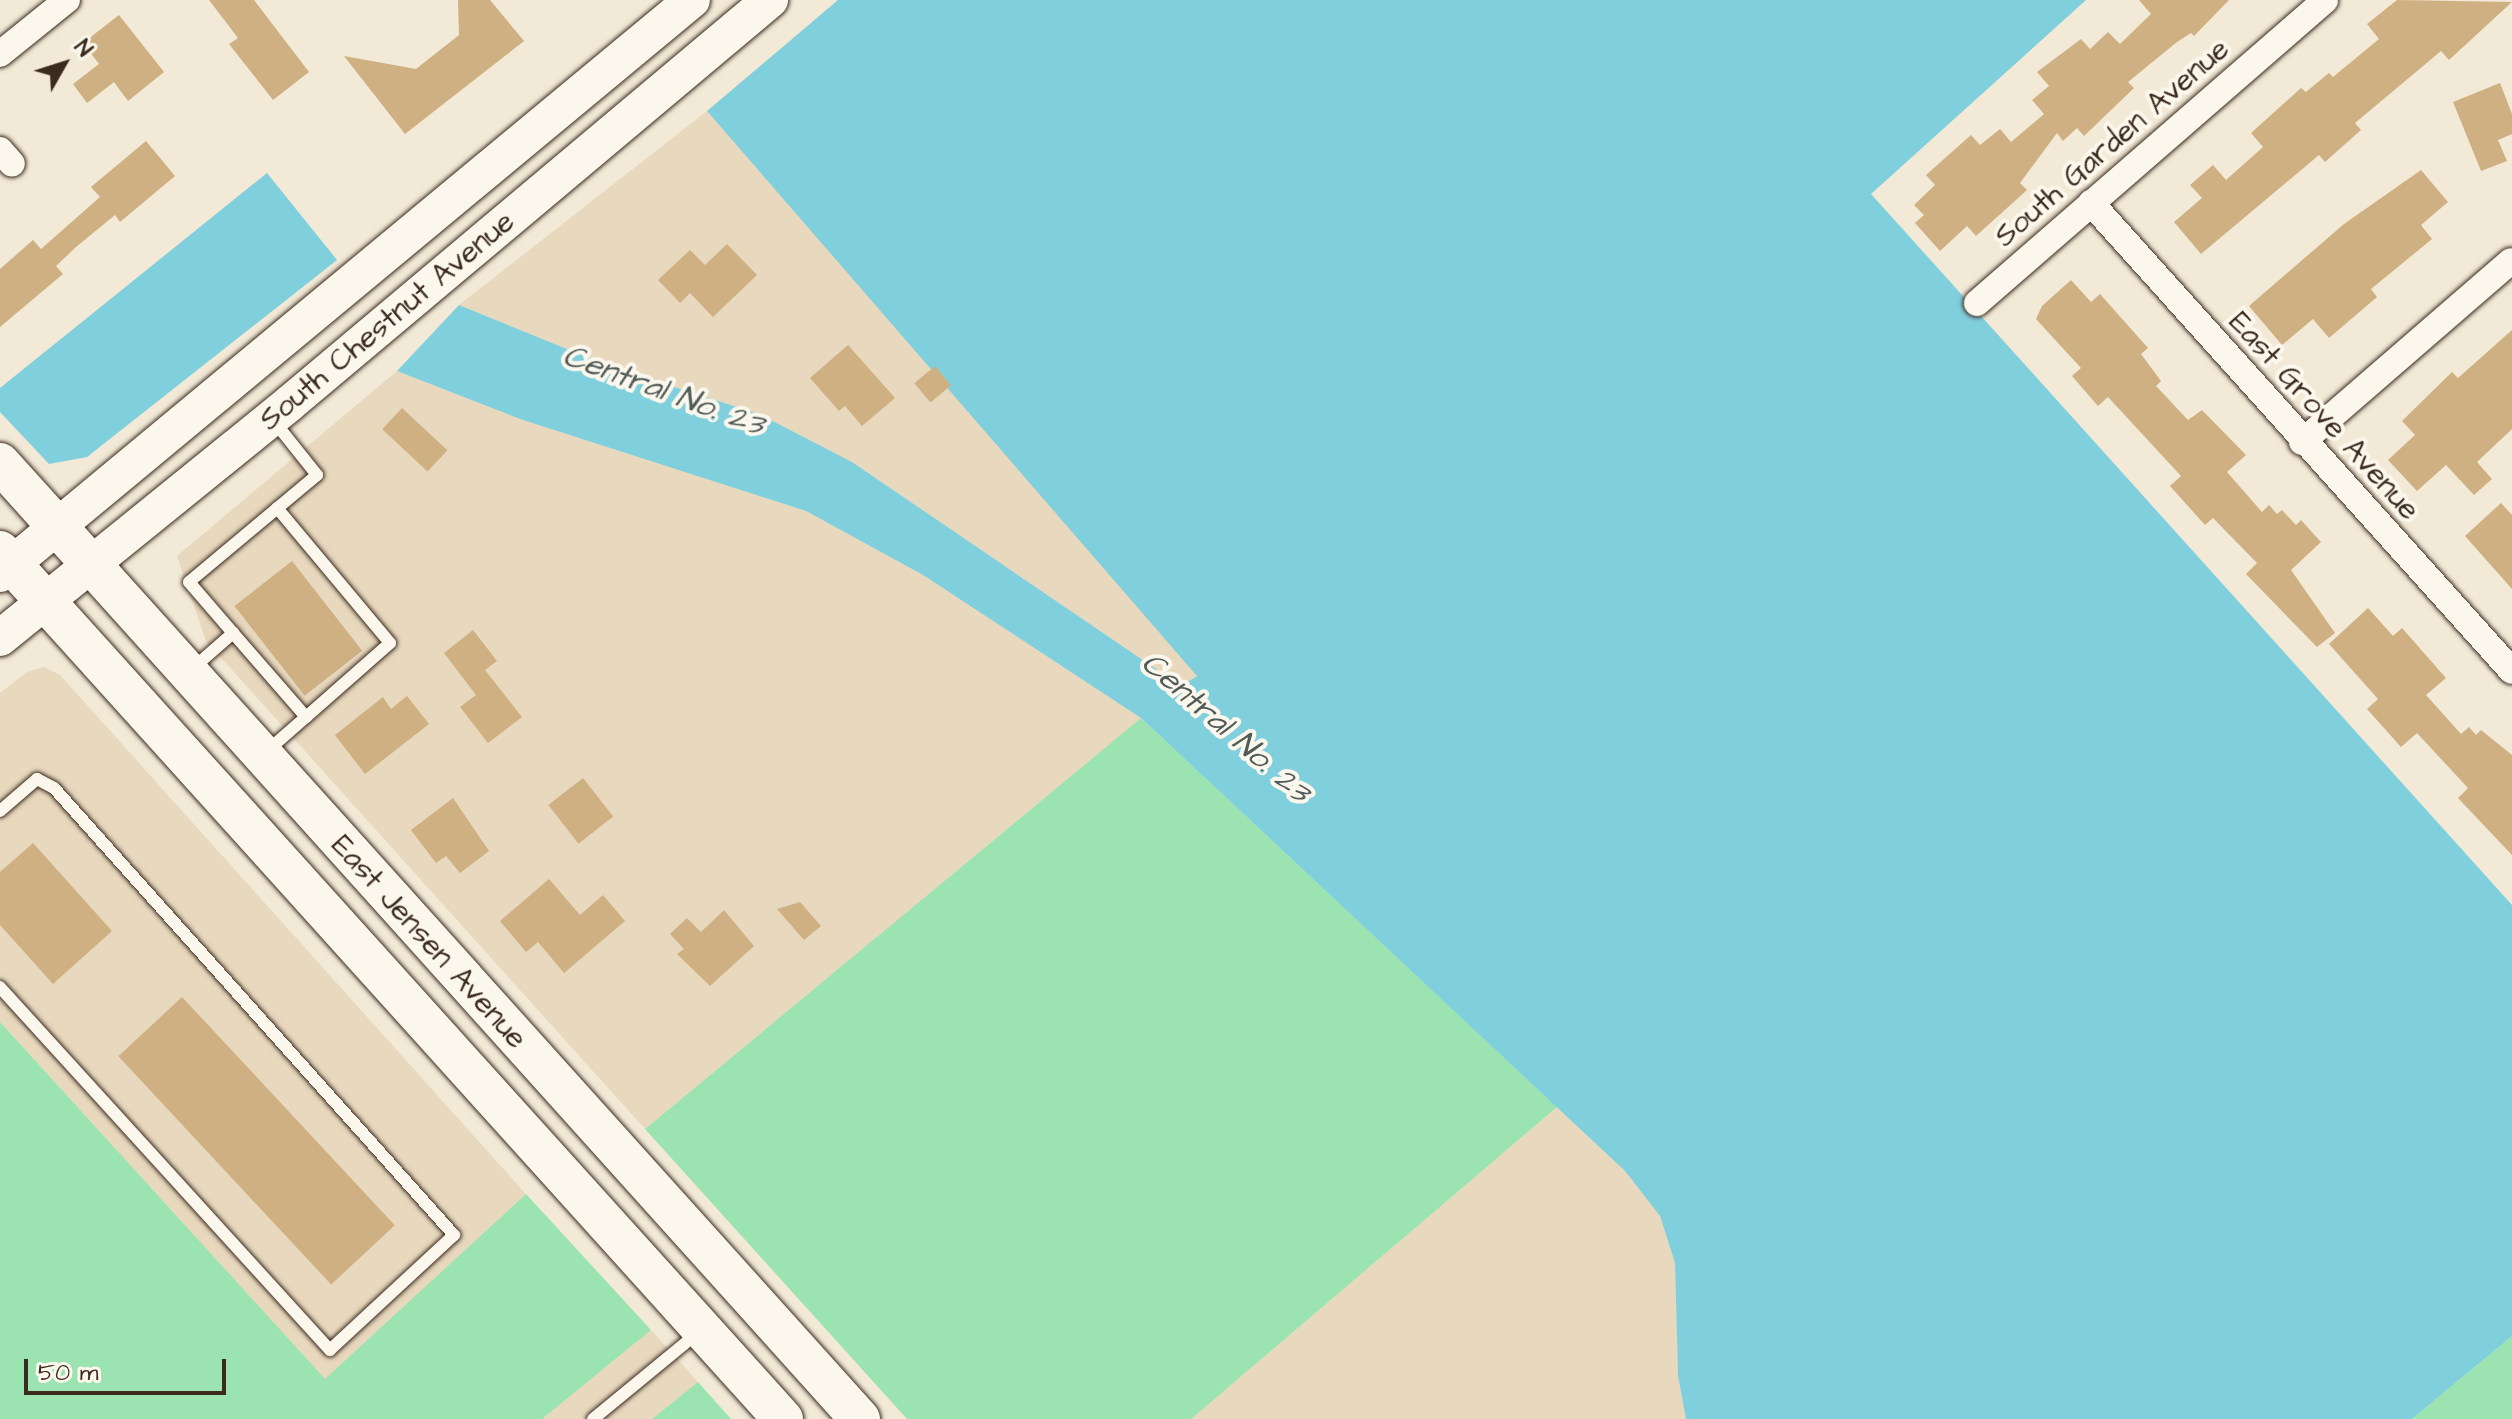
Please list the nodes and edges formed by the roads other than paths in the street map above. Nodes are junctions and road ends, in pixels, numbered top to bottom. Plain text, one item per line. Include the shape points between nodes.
1 (67, 0) edge
2 (692, 0) edge
3 (770, 0) edge
4 (2325, 0) edge
5 (0, 54) edge
6 (2091, 203) junction
7 (2511, 261) edge
8 (1977, 303) dead end
9 (272, 418) junction
10 (2302, 442) junction
11 (0, 463) edge
12 (277, 508) junction
13 (58, 528) junction
14 (4, 563) edge
15 (90, 565) junction
16 (45, 602) junction
17 (233, 633) junction
18 (0, 638) edge
19 (2512, 671) edge
20 (187, 674) junction
21 (306, 717) junction
22 (261, 756) junction
23 (0, 811) edge
24 (0, 987) edge
25 (702, 1330) junction
26 (593, 1419) edge
27 (783, 1419) edge
28 (860, 1419) edge

1 - 5 street
2 - 13 main road, South Chestnut Avenue
3 - 9 main road, South Chestnut Avenue
4 - 6 street, South Garden Avenue
6 - 8 street, South Garden Avenue
6 - 10 street, East Grove Avenue
7 - 10 street
9 - 12 lane via 317,475
9 - 15 main road, South Chestnut Avenue
10 - 19 street, East Grove Avenue
11 - 13 main road, East Jensen Avenue
12 - 17 lane via 189,582
12 - 21 lane via 390,643
13 - 14 main road, South Chestnut Avenue
13 - 15 main road, East Jensen Avenue
14 - 16 main road, East Jensen Avenue
15 - 16 main road, South Chestnut Avenue
15 - 20 main road, East Jensen Avenue
16 - 18 main road, South Chestnut Avenue
16 - 25 main road, East Jensen Avenue
17 - 20 lane
17 - 21 lane
20 - 22 main road, East Jensen Avenue
21 - 22 lane
22 - 28 main road, East Jensen Avenue
23 - 24 lane via 37,779 54,788 454,1235 330,1350
25 - 26 lane
25 - 27 main road, East Jensen Avenue

